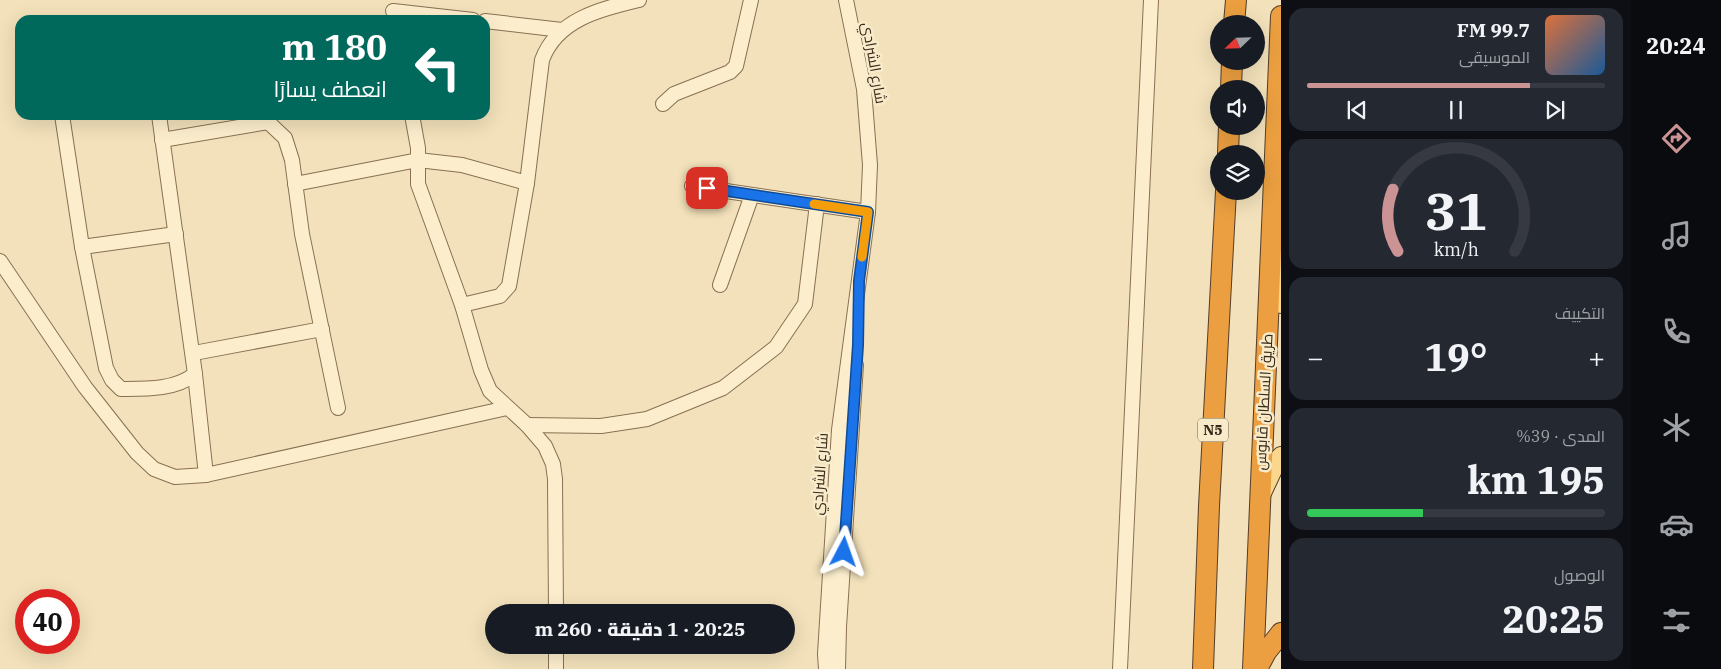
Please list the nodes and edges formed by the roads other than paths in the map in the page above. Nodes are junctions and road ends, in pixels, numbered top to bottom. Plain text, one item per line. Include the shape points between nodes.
1 (639, 0) edge
2 (751, 0) edge
3 (846, 0) edge
4 (1151, 0) edge
5 (1236, 0) edge
6 (391, 10) edge
7 (432, 15) edge
8 (1235, 15) edge
9 (1281, 16) edge
10 (490, 22) edge
11 (562, 30) junction
12 (663, 104) dead end
13 (63, 120) edge
14 (160, 120) edge
15 (413, 120) edge
16 (1276, 122) junction
17 (162, 140) junction
18 (418, 160) junction
19 (527, 183) junction
20 (295, 184) junction
21 (692, 186) dead end
22 (752, 195) junction
23 (1226, 200) edge
24 (817, 204) junction
25 (868, 212) junction
26 (176, 234) junction
27 (82, 247) junction
28 (0, 262) edge
29 (859, 281) junction
30 (720, 285) dead end
31 (1281, 304) edge
32 (462, 305) junction
33 (322, 330) junction
34 (194, 353) junction
35 (195, 374) junction
36 (338, 408) dead end
37 (506, 408) junction
38 (527, 425) junction
39 (1281, 456) edge
40 (206, 475) junction
41 (1260, 498) junction
42 (1209, 506) junction
43 (556, 604) edge
44 (1281, 633) edge
45 (556, 654) edge
46 (556, 669) edge
47 (826, 669) edge
48 (838, 669) edge
49 (1120, 669) edge
50 (1190, 669) edge
51 (1204, 669) edge
52 (1252, 669) edge
53 (1257, 669) edge

1 - 11 street via 598,10
2 - 12 street via 736,66 730,72 674,94
3 - 25 street, شارع الشرادي via 864,89 870,165
4 - 49 street
5 - 8 highway
6 - 7 street
9 - 16 highway, طريق السلطان قابوس
10 - 11 street
11 - 19 street via 551,41 542,60
13 - 27 street
14 - 17 street
15 - 18 street
16 - 31 main road
16 - 41 highway, طريق السلطان قابوس
17 - 20 street via 268,122 285,138
17 - 26 street
18 - 19 street via 462,165
18 - 20 street
18 - 32 street via 418,184
19 - 32 street via 509,286 500,296
20 - 33 street
21 - 22 street
22 - 24 street
22 - 30 street
23 - 42 highway, N5
24 - 25 street
24 - 38 street via 805,304 776,347 724,388 647,419 601,426
25 - 29 street, شارع الشرادي
26 - 27 street
26 - 34 street
27 - 35 street via 106,368 112,380 121,389 149,389 184,382
28 - 40 street via 85,387 137,453 154,469 176,477
29 - 47 street, شارع الشرادي via 839,430
29 - 48 street, شارع الشرادي
32 - 37 street via 481,370 490,391
33 - 34 street
33 - 36 street
34 - 35 street
35 - 40 street
37 - 38 street
37 - 40 street
38 - 43 street via 545,446 553,464
39 - 41 main road
41 - 52 highway, طريق السلطان قابوس
42 - 50 highway
42 - 51 highway, N5
44 - 53 highway
45 - 46 street

